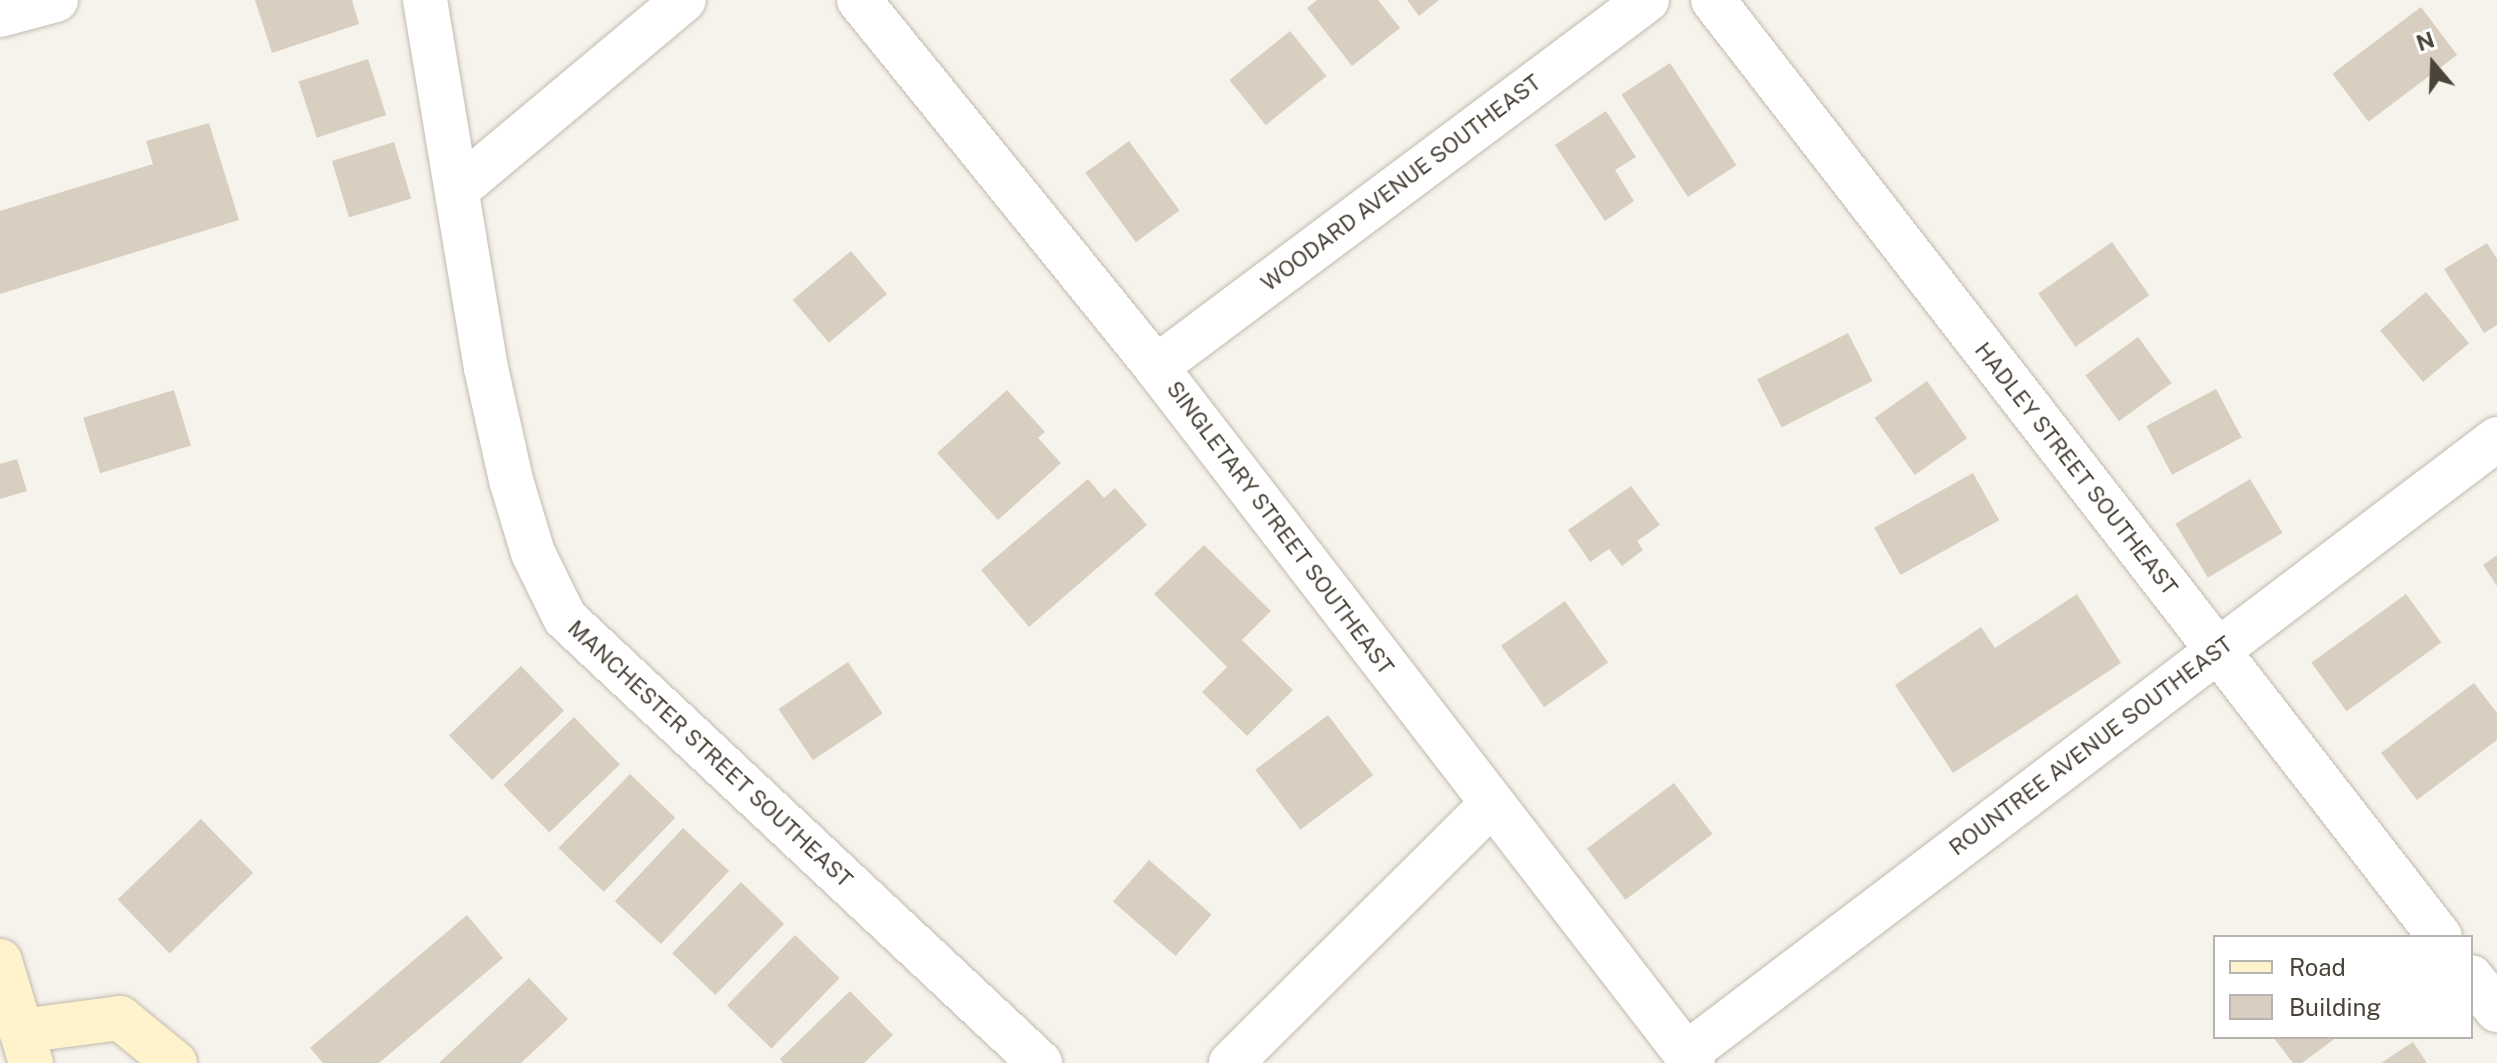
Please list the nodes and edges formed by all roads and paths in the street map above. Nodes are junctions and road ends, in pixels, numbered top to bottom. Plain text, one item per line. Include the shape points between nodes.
1 (56, 0) edge
2 (425, 0) edge
3 (684, 0) edge
4 (859, 0) edge
5 (1647, 0) edge
6 (1713, 0) edge
7 (0, 15) edge
8 (459, 188) junction
9 (1156, 367) junction
10 (2497, 439) edge
11 (2217, 650) junction
12 (1492, 804) junction
13 (2438, 935) edge
14 (0, 961) edge
15 (2473, 980) edge
16 (2497, 1010) edge
17 (17, 1044) edge
18 (1689, 1059) edge
19 (175, 1063) edge
20 (1040, 1063) edge
21 (1231, 1063) edge

1 - 7 street
2 - 8 street, MANCHESTER STREET SOUTHEAST
3 - 8 street
4 - 9 street, SINGLETARY STREET SOUTHEAST
5 - 9 street, WOODARD AVENUE SOUTHEAST
6 - 11 street, HADLEY STREET SOUTHEAST
8 - 20 street, MANCHESTER STREET SOUTHEAST via 486,368 511,480 533,553 565,618
9 - 12 street, SINGLETARY STREET SOUTHEAST
10 - 11 street, ROUNTREE AVENUE SOUTHEAST
11 - 13 street, HADLEY STREET SOUTHEAST
11 - 18 street, ROUNTREE AVENUE SOUTHEAST
12 - 18 street, SINGLETARY STREET SOUTHEAST
12 - 21 street
14 - 17 street
15 - 16 street
17 - 19 street via 120,1018

